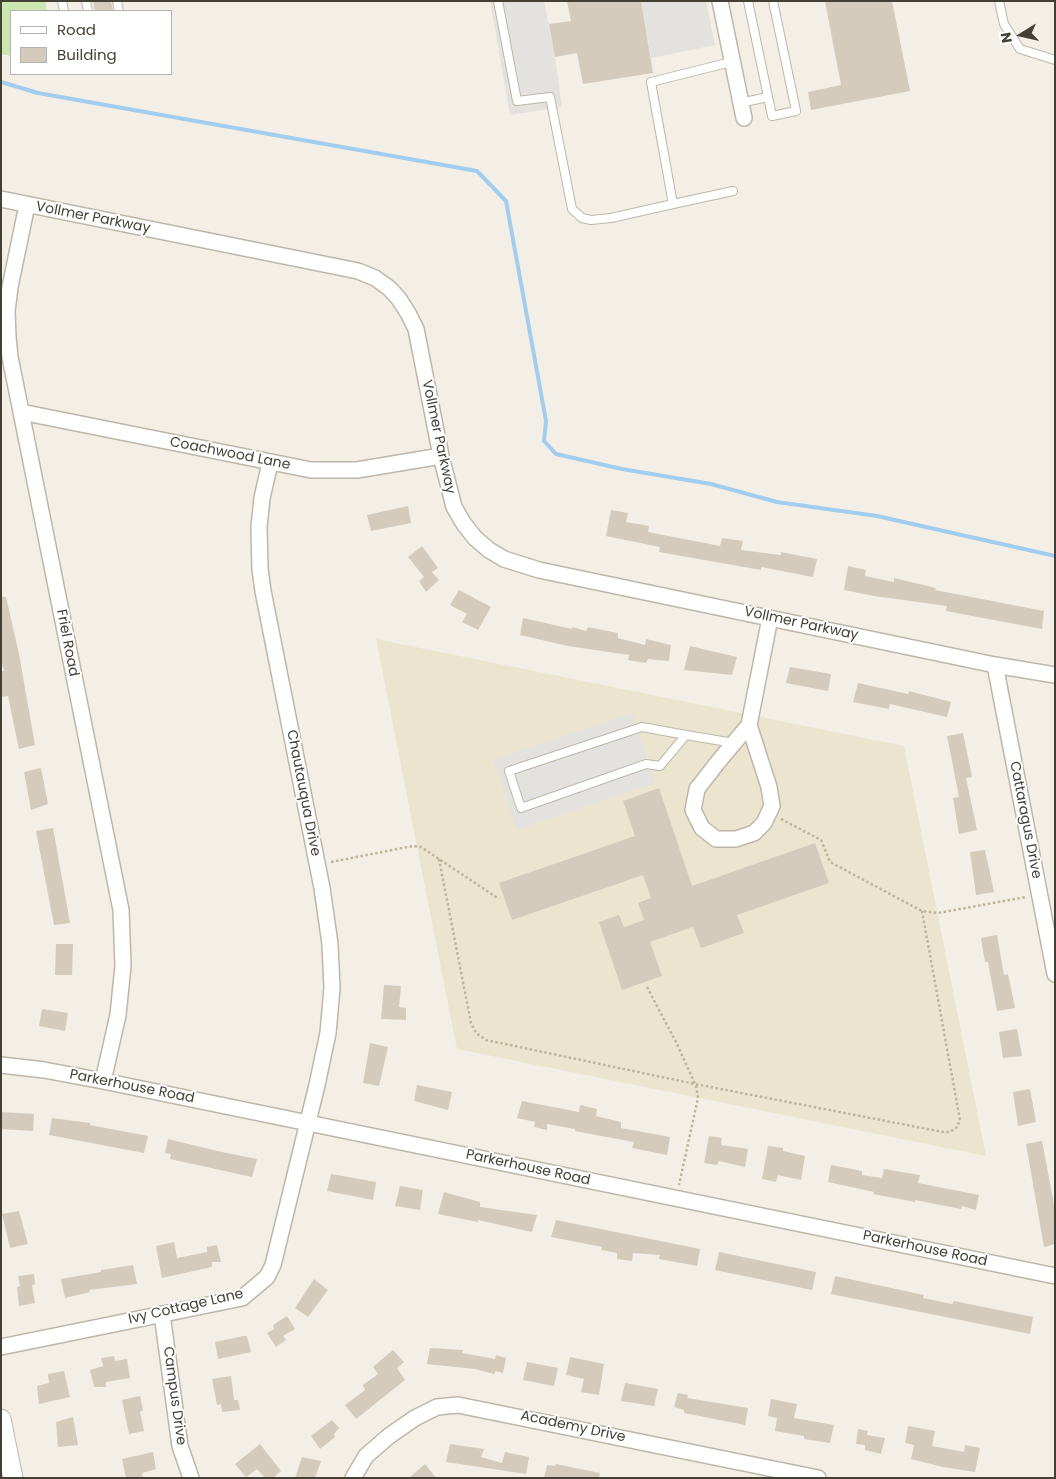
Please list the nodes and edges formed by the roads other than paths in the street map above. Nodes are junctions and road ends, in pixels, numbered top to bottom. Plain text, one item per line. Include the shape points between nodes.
1 (498, 1) edge
2 (720, 1) edge
3 (748, 1) edge
4 (773, 1) edge
5 (999, 1) edge
6 (1055, 60) edge
7 (731, 62) junction
8 (768, 97) junction
9 (740, 103) junction
10 (744, 118) dead end
11 (733, 191) dead end
12 (1, 200) edge
13 (673, 204) junction
14 (28, 205) junction
15 (21, 412) junction
16 (441, 456) junction
17 (270, 463) junction
18 (770, 618) junction
19 (995, 665) junction
20 (1055, 675) edge
21 (749, 725) junction
22 (686, 735) junction
23 (734, 743) junction
24 (1055, 974) edge
25 (1, 1065) edge
26 (103, 1082) junction
27 (308, 1123) junction
28 (1055, 1276) edge
29 (162, 1314) junction
30 (1, 1346) edge
31 (1, 1419) edge
32 (13, 1478) edge
33 (191, 1478) edge
34 (352, 1478) edge
35 (818, 1478) edge

1 - 13 lane via 517,101 550,97 572,209 582,218 591,220
2 - 7 street
3 - 8 lane
4 - 8 lane via 796,111 772,116
5 - 6 lane via 1004,24 1020,49
7 - 9 street
7 - 13 lane via 652,82
8 - 9 lane
9 - 10 street
11 - 13 lane
12 - 14 street, Vollmer Parkway
14 - 15 street, Friel Road via 8,311 10,357
14 - 16 street, Vollmer Parkway via 337,266 375,278 399,299 416,329
15 - 17 street, Coachwood Lane
15 - 26 street, Friel Road via 121,910 123,966 118,1015
16 - 17 street, Coachwood Lane via 357,470 311,470
16 - 18 street, Vollmer Parkway via 454,507 464,524 475,538 504,559 539,570
17 - 27 street, Chautauqua Drive via 259,528 260,569 330,944 332,988 328,1033
18 - 19 street, Vollmer Parkway
18 - 21 street
19 - 20 street, Vollmer Parkway
19 - 24 street, Cattaragus Drive
21 - 23 street
21 - 23 street via 770,787 772,806 764,823 754,833 736,839 716,839 702,828 693,810 697,789
22 - 22 lane via 660,766 646,764 521,808 509,771 642,727
22 - 23 lane
25 - 26 street, Parkerhouse Road
26 - 27 street, Parkerhouse Road
27 - 28 street, Parkerhouse Road
27 - 29 street, Ivy Cottage Lane via 277,1253 267,1277 242,1298
29 - 30 street, Ivy Cottage Lane
29 - 33 street, Campus Drive via 180,1446
31 - 32 street
34 - 35 street, Academy Drive via 366,1456 388,1436 422,1414 444,1405 480,1409

